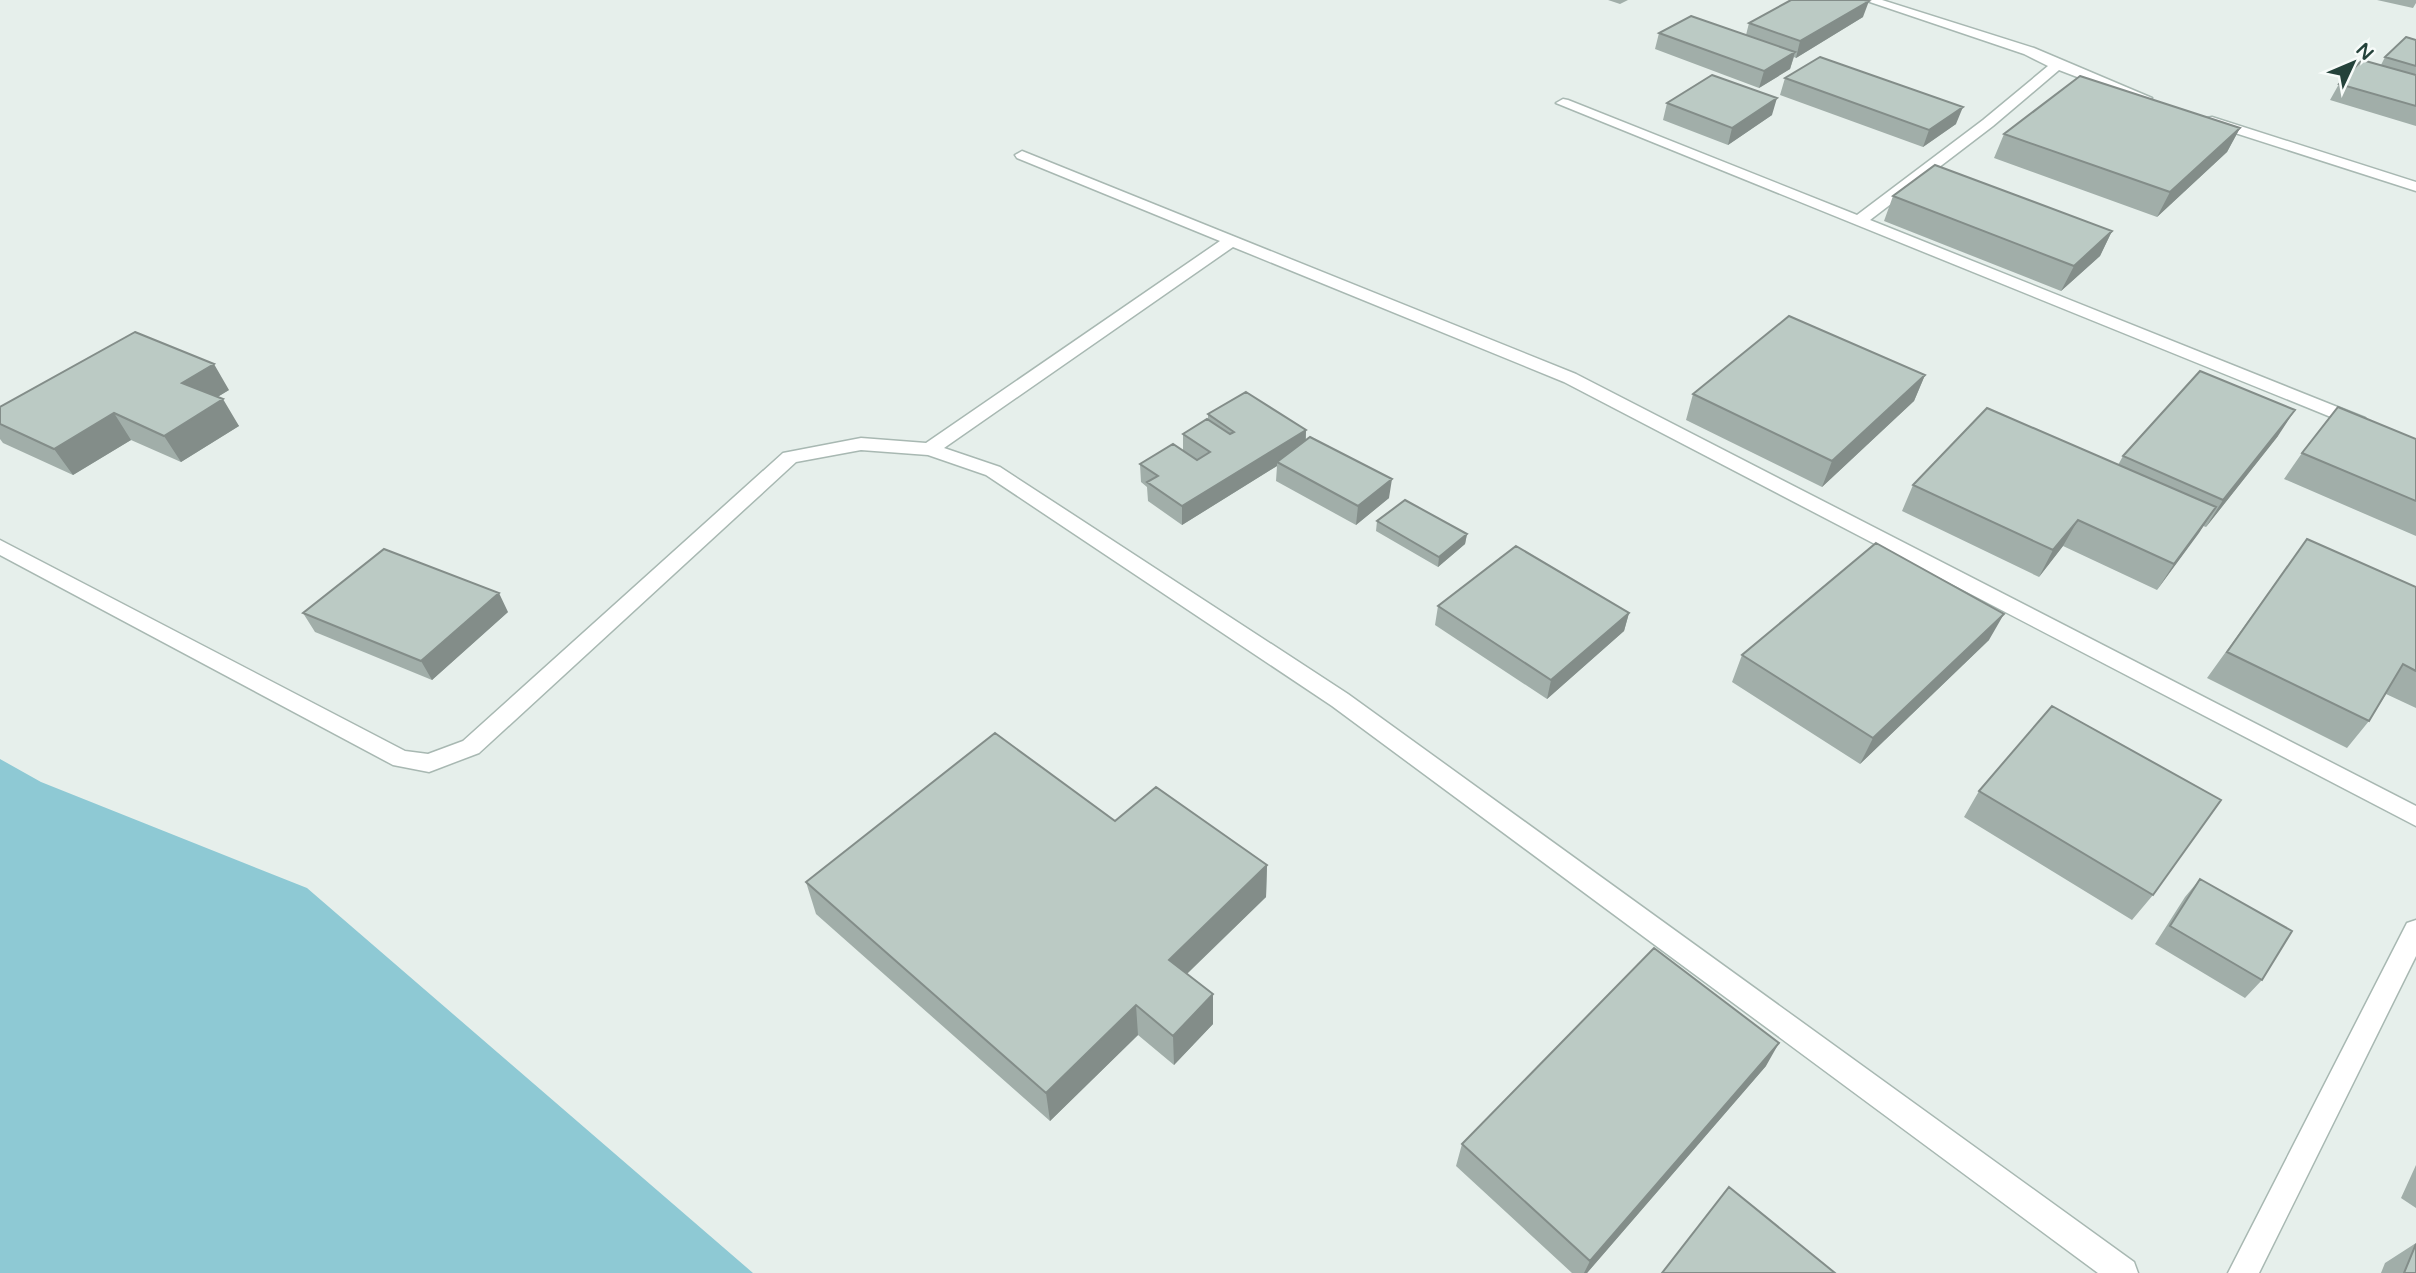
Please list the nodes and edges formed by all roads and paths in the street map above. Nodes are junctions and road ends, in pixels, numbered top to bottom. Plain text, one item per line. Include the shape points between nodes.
1 (1870, 0) edge
2 (2057, 65) junction
3 (2155, 102) edge
4 (1563, 103) dead end
5 (2194, 115) edge
6 (1022, 155) dead end
7 (2416, 187) edge
8 (1859, 221) junction
9 (1231, 240) junction
10 (2379, 430) edge
11 (930, 449) junction
12 (0, 547) edge
13 (2416, 817) edge
14 (2416, 931) edge
15 (2123, 1273) edge
16 (2243, 1273) edge

1 - 2 street via 2029,51
2 - 3 street
2 - 8 street
4 - 8 street
5 - 7 street
6 - 9 street
8 - 10 street
9 - 11 street
9 - 13 street via 1570,378
11 - 12 street via 861,444 790,457 471,747 429,763 401,760
11 - 15 street via 993,471 1340,700
14 - 16 street

